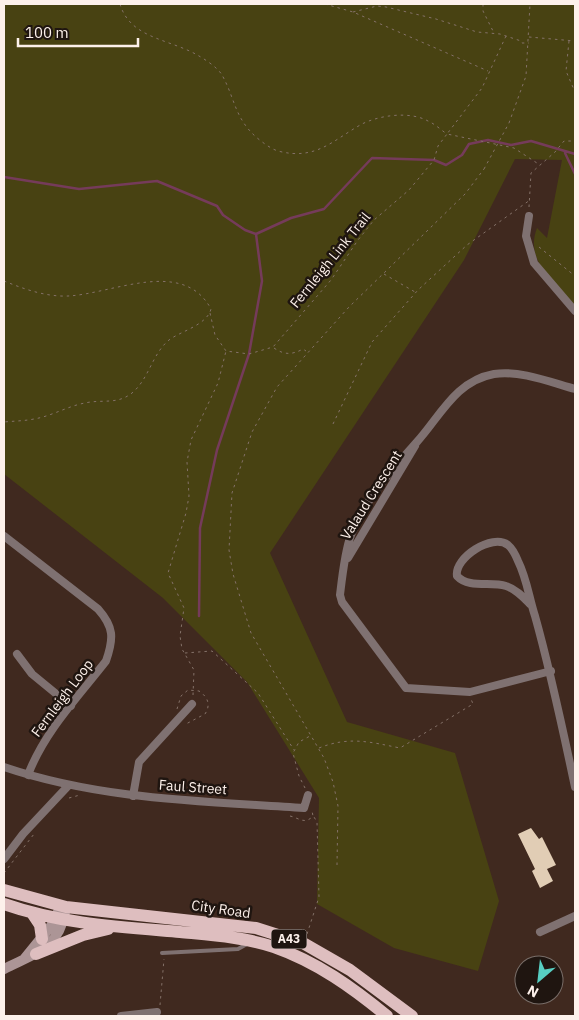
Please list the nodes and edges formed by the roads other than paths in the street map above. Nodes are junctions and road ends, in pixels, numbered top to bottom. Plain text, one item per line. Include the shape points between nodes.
1 (529, 216) road end
2 (575, 311) edge
3 (575, 389) edge
4 (4, 536) edge
5 (532, 605) junction
6 (18, 654) dead end
7 (551, 671) junction
8 (192, 704) road end
9 (70, 706) junction
10 (4, 767) edge
11 (28, 775) junction
12 (68, 786) junction
13 (575, 787) edge
14 (308, 795) road end
15 (133, 796) junction
16 (4, 859) edge
17 (4, 890) edge
18 (4, 904) edge
19 (62, 906) junction
20 (32, 913) junction
21 (575, 916) edge
22 (60, 920) junction
23 (128, 927) junction
24 (540, 932) dead end
25 (42, 939) junction
26 (252, 942) junction
27 (163, 953) road end
28 (31, 956) junction
29 (4, 969) edge
30 (157, 1012) road end
31 (121, 1016) edge
32 (387, 1016) edge
33 (412, 1016) edge

1 - 2 street via 526,236 534,263
3 - 7 street, Valaud Crescent via 509,374 493,374 467,385 448,401 417,442 410,458 371,516 346,561 342,576 341,598 406,688 470,692
4 - 9 street, Fernleigh Loop via 98,609 108,621 111,646 106,661
5 - 5 street via 509,587 463,581 458,576 458,568 473,552 488,543 509,546 520,564
5 - 7 street
6 - 9 street via 32,674
7 - 13 street
8 - 15 street via 139,762
9 - 11 street, Fernleigh Loop via 35,755
10 - 11 street, Faul Street
11 - 12 street, Faul Street
12 - 15 street, Faul Street
12 - 16 street
14 - 15 street, Faul Street via 304,808
17 - 19 highway, City Road / A43
18 - 20 highway, City Road / A43
19 - 22 main road
19 - 33 highway, City Road / A43 via 256,928 303,943 350,970
20 - 22 highway, City Road / A43
20 - 25 highway via 40,925
21 - 24 street
22 - 23 highway, City Road / A43
22 - 25 main road
22 - 28 main road via 56,938
23 - 26 highway, City Road / A43
23 - 28 highway via 83,935
25 - 28 main road via 30,949
26 - 27 lane via 238,949
26 - 32 highway, City Road / A43 via 307,961 342,981
28 - 29 main road
30 - 31 street

